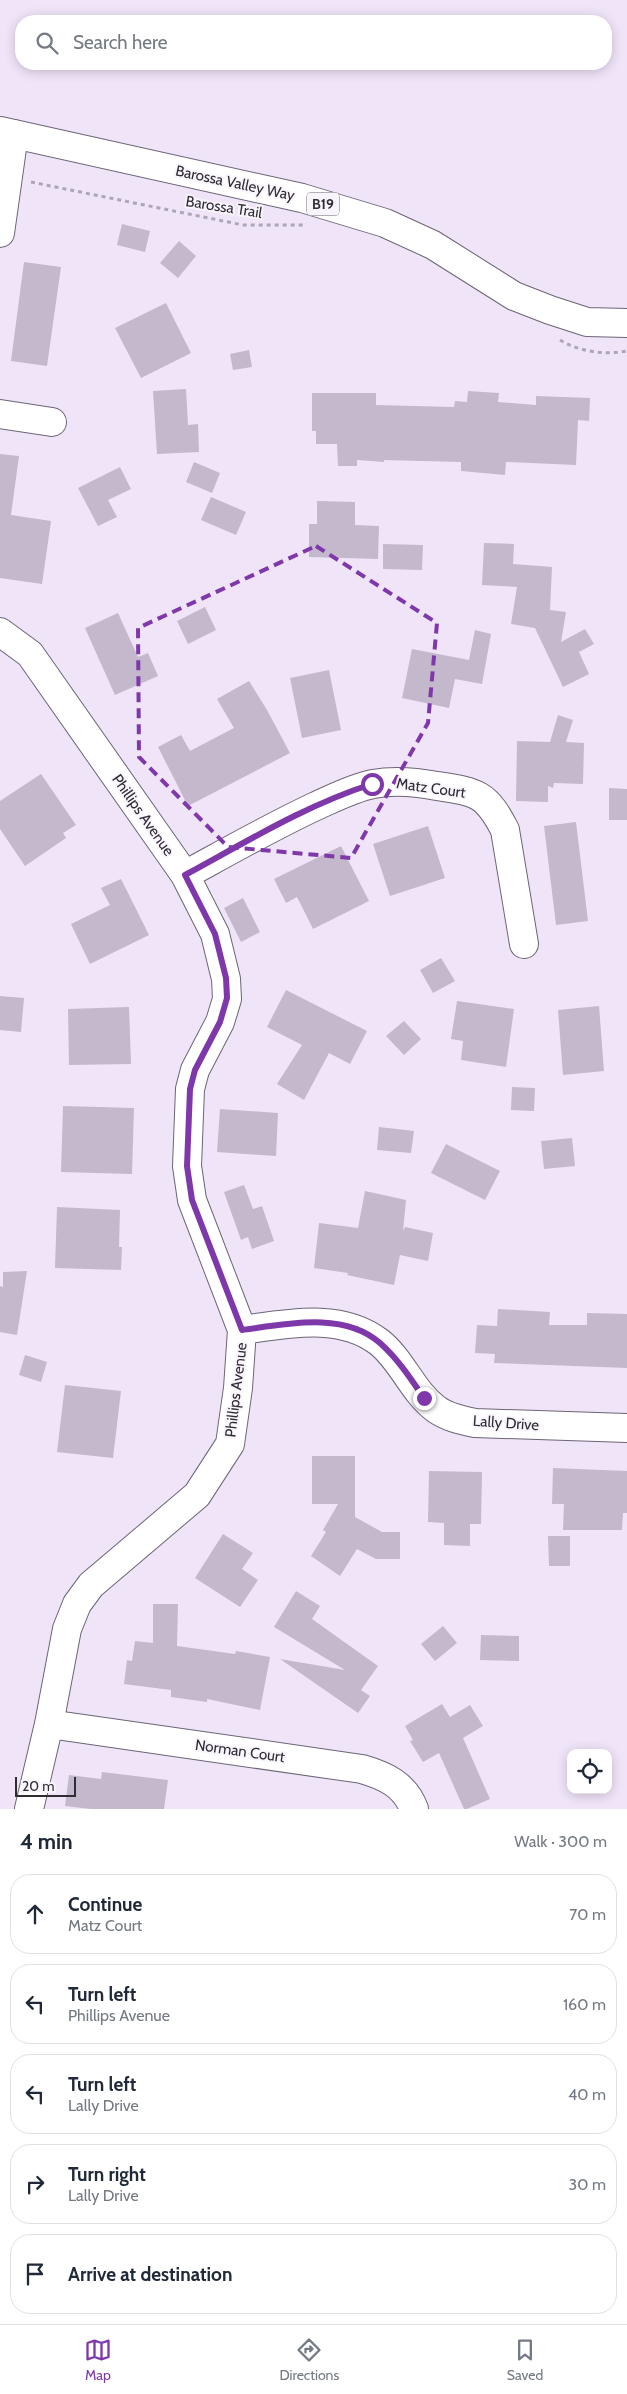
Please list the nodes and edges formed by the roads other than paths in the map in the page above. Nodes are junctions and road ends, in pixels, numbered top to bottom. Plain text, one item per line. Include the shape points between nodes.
1 (7, 133) edge
2 (0, 233) edge
3 (627, 323) edge
4 (0, 414) edge
5 (52, 422) dead end
6 (0, 632) edge
7 (185, 875) junction
8 (524, 944) dead end
9 (242, 1330) junction
10 (627, 1428) edge
11 (49, 1724) junction
12 (29, 1809) edge
13 (414, 1809) edge

1 - 2 street via 8,178
1 - 3 street, Barossa Valley Way / B19 via 346,210 434,245 523,299 587,322
4 - 5 street
6 - 7 street, Phillips Avenue via 30,654
7 - 8 street, Matz Court via 284,821 372,784 393,782 467,791 484,798 505,830
7 - 9 street, Phillips Avenue via 215,934 226,978 227,998 220,1022 195,1070 190,1089 187,1166 192,1200
9 - 10 street, Lally Drive via 317,1322 339,1324 363,1332 395,1358 436,1409 475,1423
9 - 11 street, Phillips Avenue via 230,1444 197,1495 91,1585 77,1604 67,1629
11 - 12 street, Phillips Avenue
11 - 13 street, Norman Court via 362,1768 397,1784 410,1798

